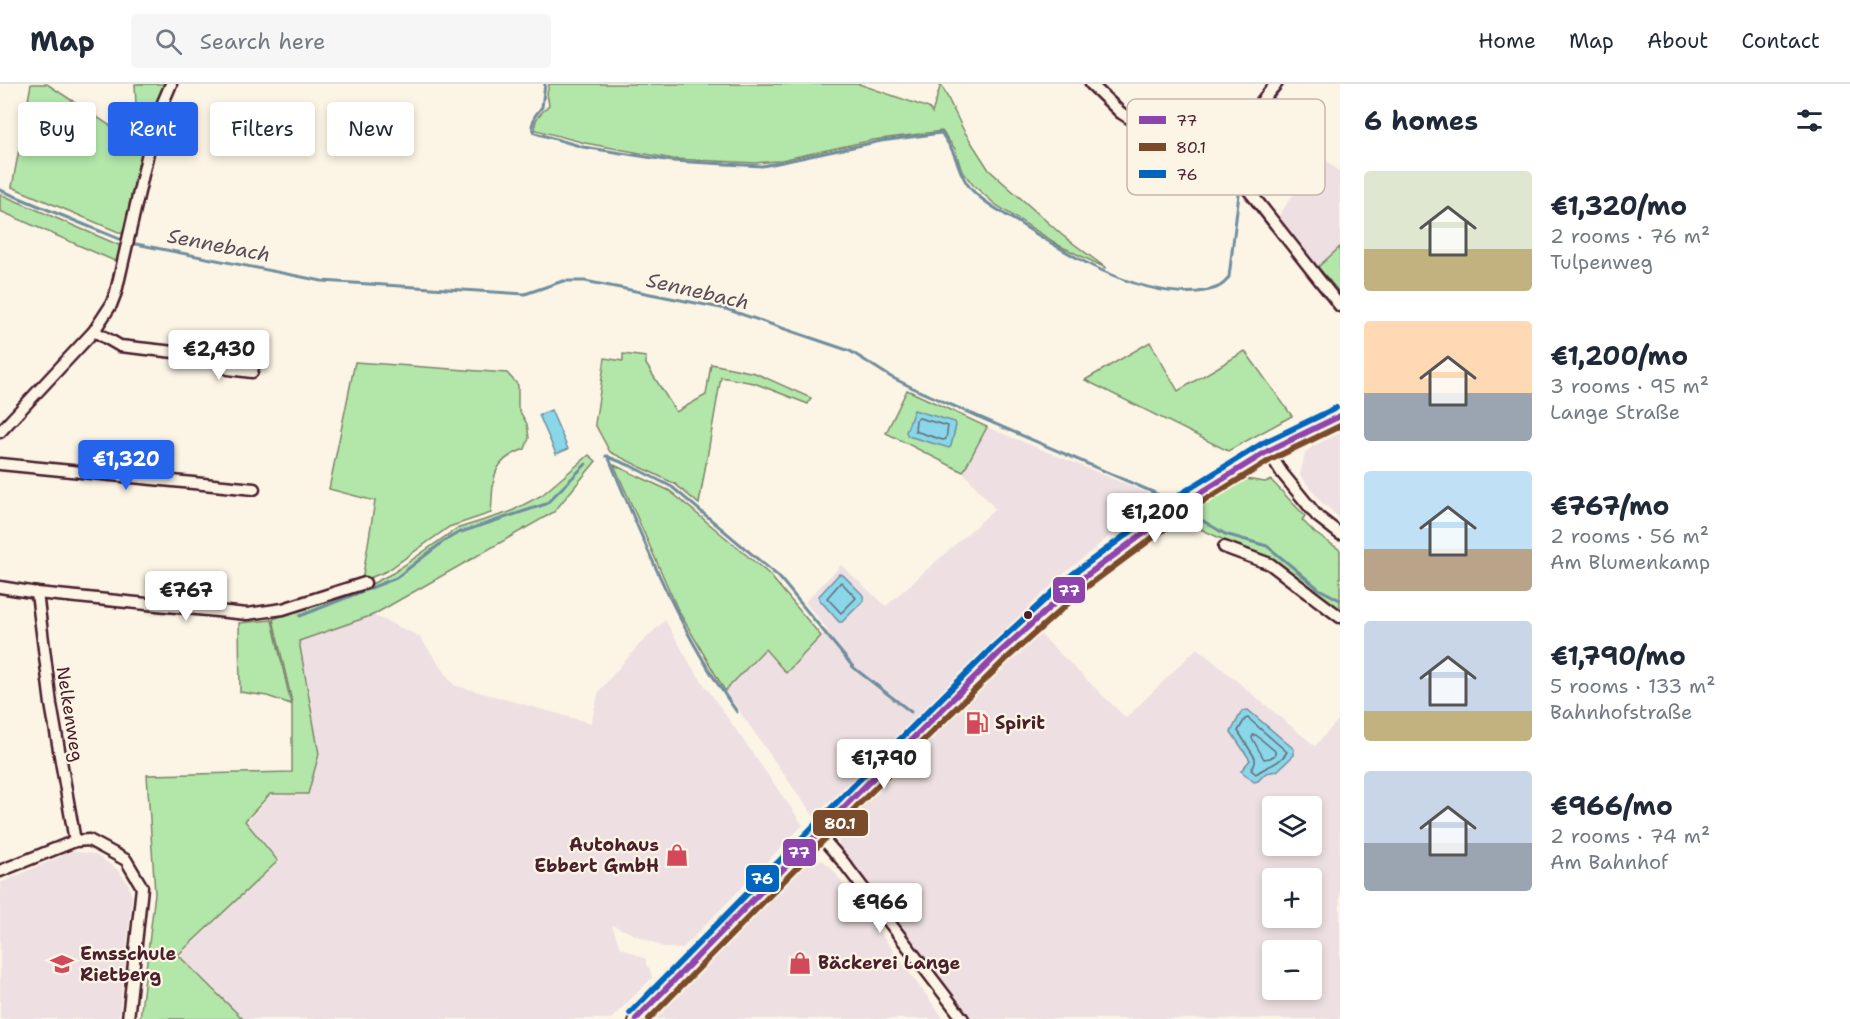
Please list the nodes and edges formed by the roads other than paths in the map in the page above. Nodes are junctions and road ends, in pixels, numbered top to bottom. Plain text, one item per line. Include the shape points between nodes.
1 (171, 84) edge
2 (1091, 84) edge
3 (1276, 84) edge
4 (1263, 99) edge
5 (1127, 117) edge
6 (1252, 195) edge
7 (1340, 306) edge
8 (94, 331) junction
9 (219, 357) dead end
10 (1340, 416) edge
11 (0, 432) edge
12 (1268, 451) junction
13 (0, 464) edge
14 (254, 489) dead end
15 (1340, 534) edge
16 (1224, 547) dead end
17 (365, 583) dead end
18 (0, 587) edge
19 (37, 593) junction
20 (1340, 617) edge
21 (818, 833) junction
22 (75, 840) junction
23 (0, 871) edge
24 (128, 1019) edge
25 (636, 1019) edge
26 (963, 1019) edge

1 - 8 street via 150,144 114,298
2 - 5 street
3 - 4 street
6 - 7 street
8 - 9 street via 120,346
8 - 11 street
10 - 12 main road
12 - 15 street via 1317,516
12 - 21 main road via 1169,514 1080,581 999,653
13 - 14 street
16 - 20 street via 1270,564
17 - 19 street via 283,609 247,614
18 - 19 street
19 - 22 street, Nelkenweg via 51,704
21 - 25 main road
21 - 26 street
22 - 23 street
22 - 24 street via 89,840 126,860 142,887

